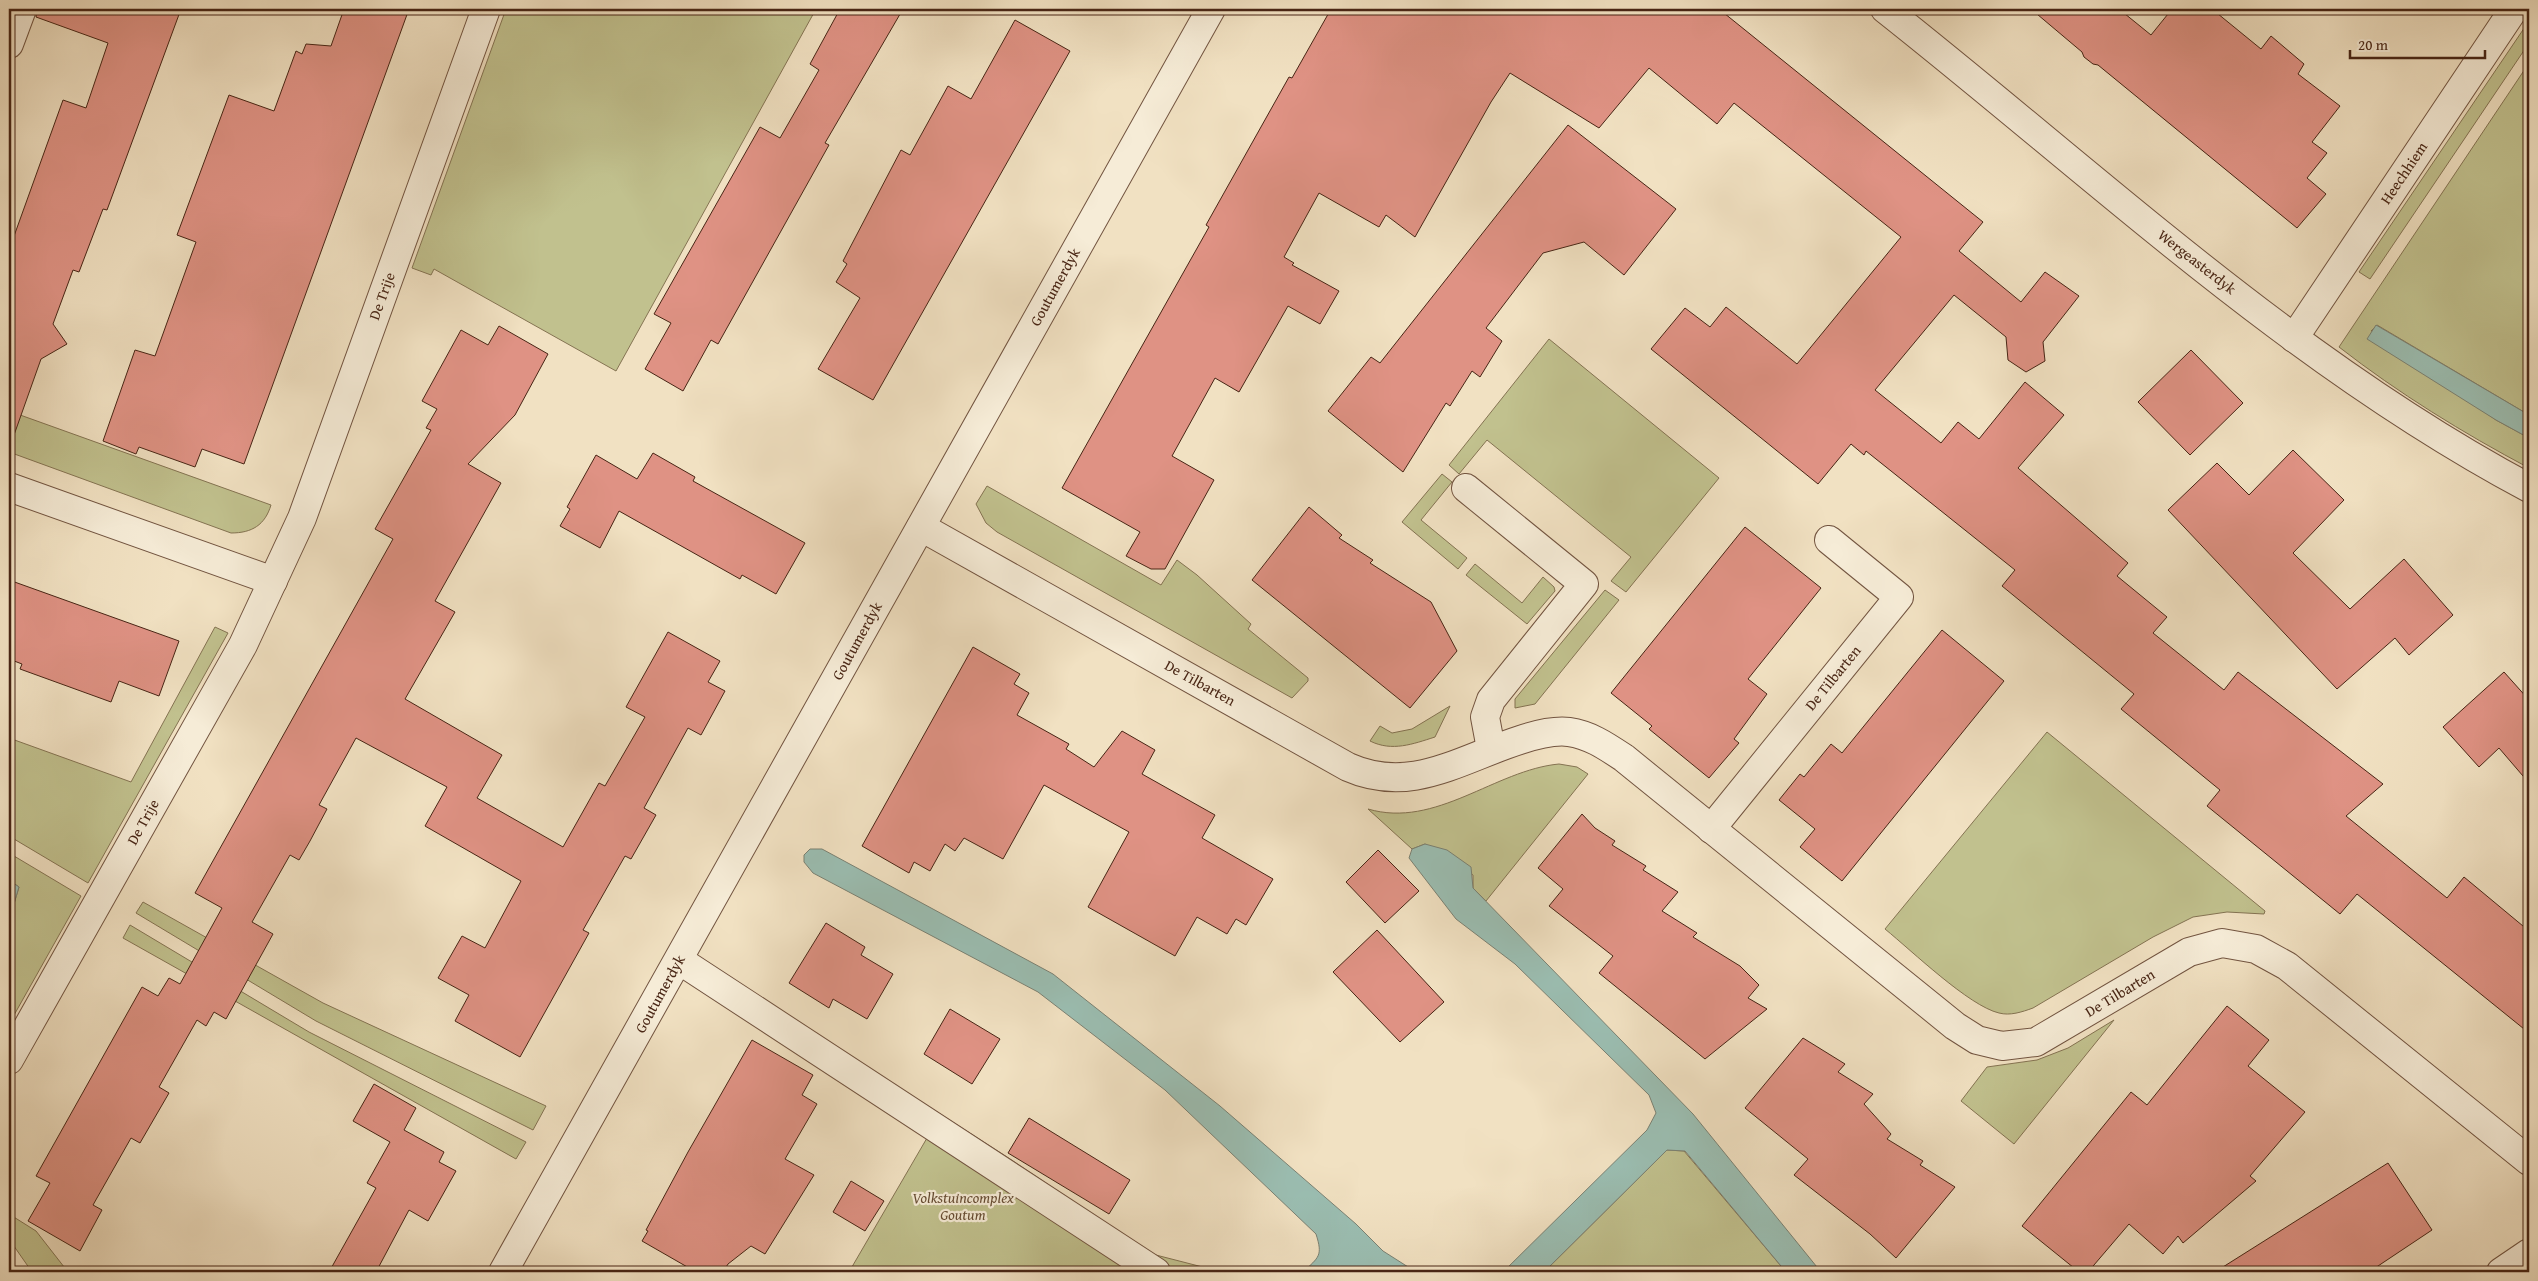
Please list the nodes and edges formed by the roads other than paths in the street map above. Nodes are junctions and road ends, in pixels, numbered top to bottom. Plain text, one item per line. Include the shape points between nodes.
1 (22, 9) edge
2 (486, 9) edge
3 (1211, 9) edge
4 (1885, 9) edge
5 (2514, 9) edge
6 (9, 44) edge
7 (2294, 338) junction
8 (9, 487) edge
9 (1466, 488) dead end
10 (2529, 488) edge
11 (921, 527) junction
12 (1829, 540) dead end
13 (273, 581) junction
14 (1491, 749) junction
15 (1711, 829) junction
16 (679, 960) junction
17 (9, 1060) edge
18 (2529, 1161) edge
19 (2529, 1253) edge
20 (503, 1272) edge
21 (1156, 1272) edge
22 (2501, 1272) edge

1 - 6 street
2 - 13 street, De Trije via 302,518
3 - 11 street, Goutumerdyk
4 - 7 street, Wergeasterdyk via 2168,241
5 - 7 street, Heechhiem
7 - 10 street, Wergeasterdyk via 2394,407
8 - 13 street
9 - 14 street via 1584,584 1492,700 1485,717
11 - 14 street, De Tilbarten via 1367,776 1404,778 1440,770
11 - 16 street, Goutumerdyk
12 - 15 street, De Tilbarten via 1899,597
13 - 17 street, De Trije via 243,645
14 - 15 street, De Tilbarten via 1540,734 1568,732 1596,739
15 - 18 street, De Tilbarten via 1955,1026 1977,1040 2002,1046 2036,1042 2189,952 2222,943 2256,948 2287,966
16 - 20 street, Goutumerdyk
16 - 21 street
19 - 22 street

